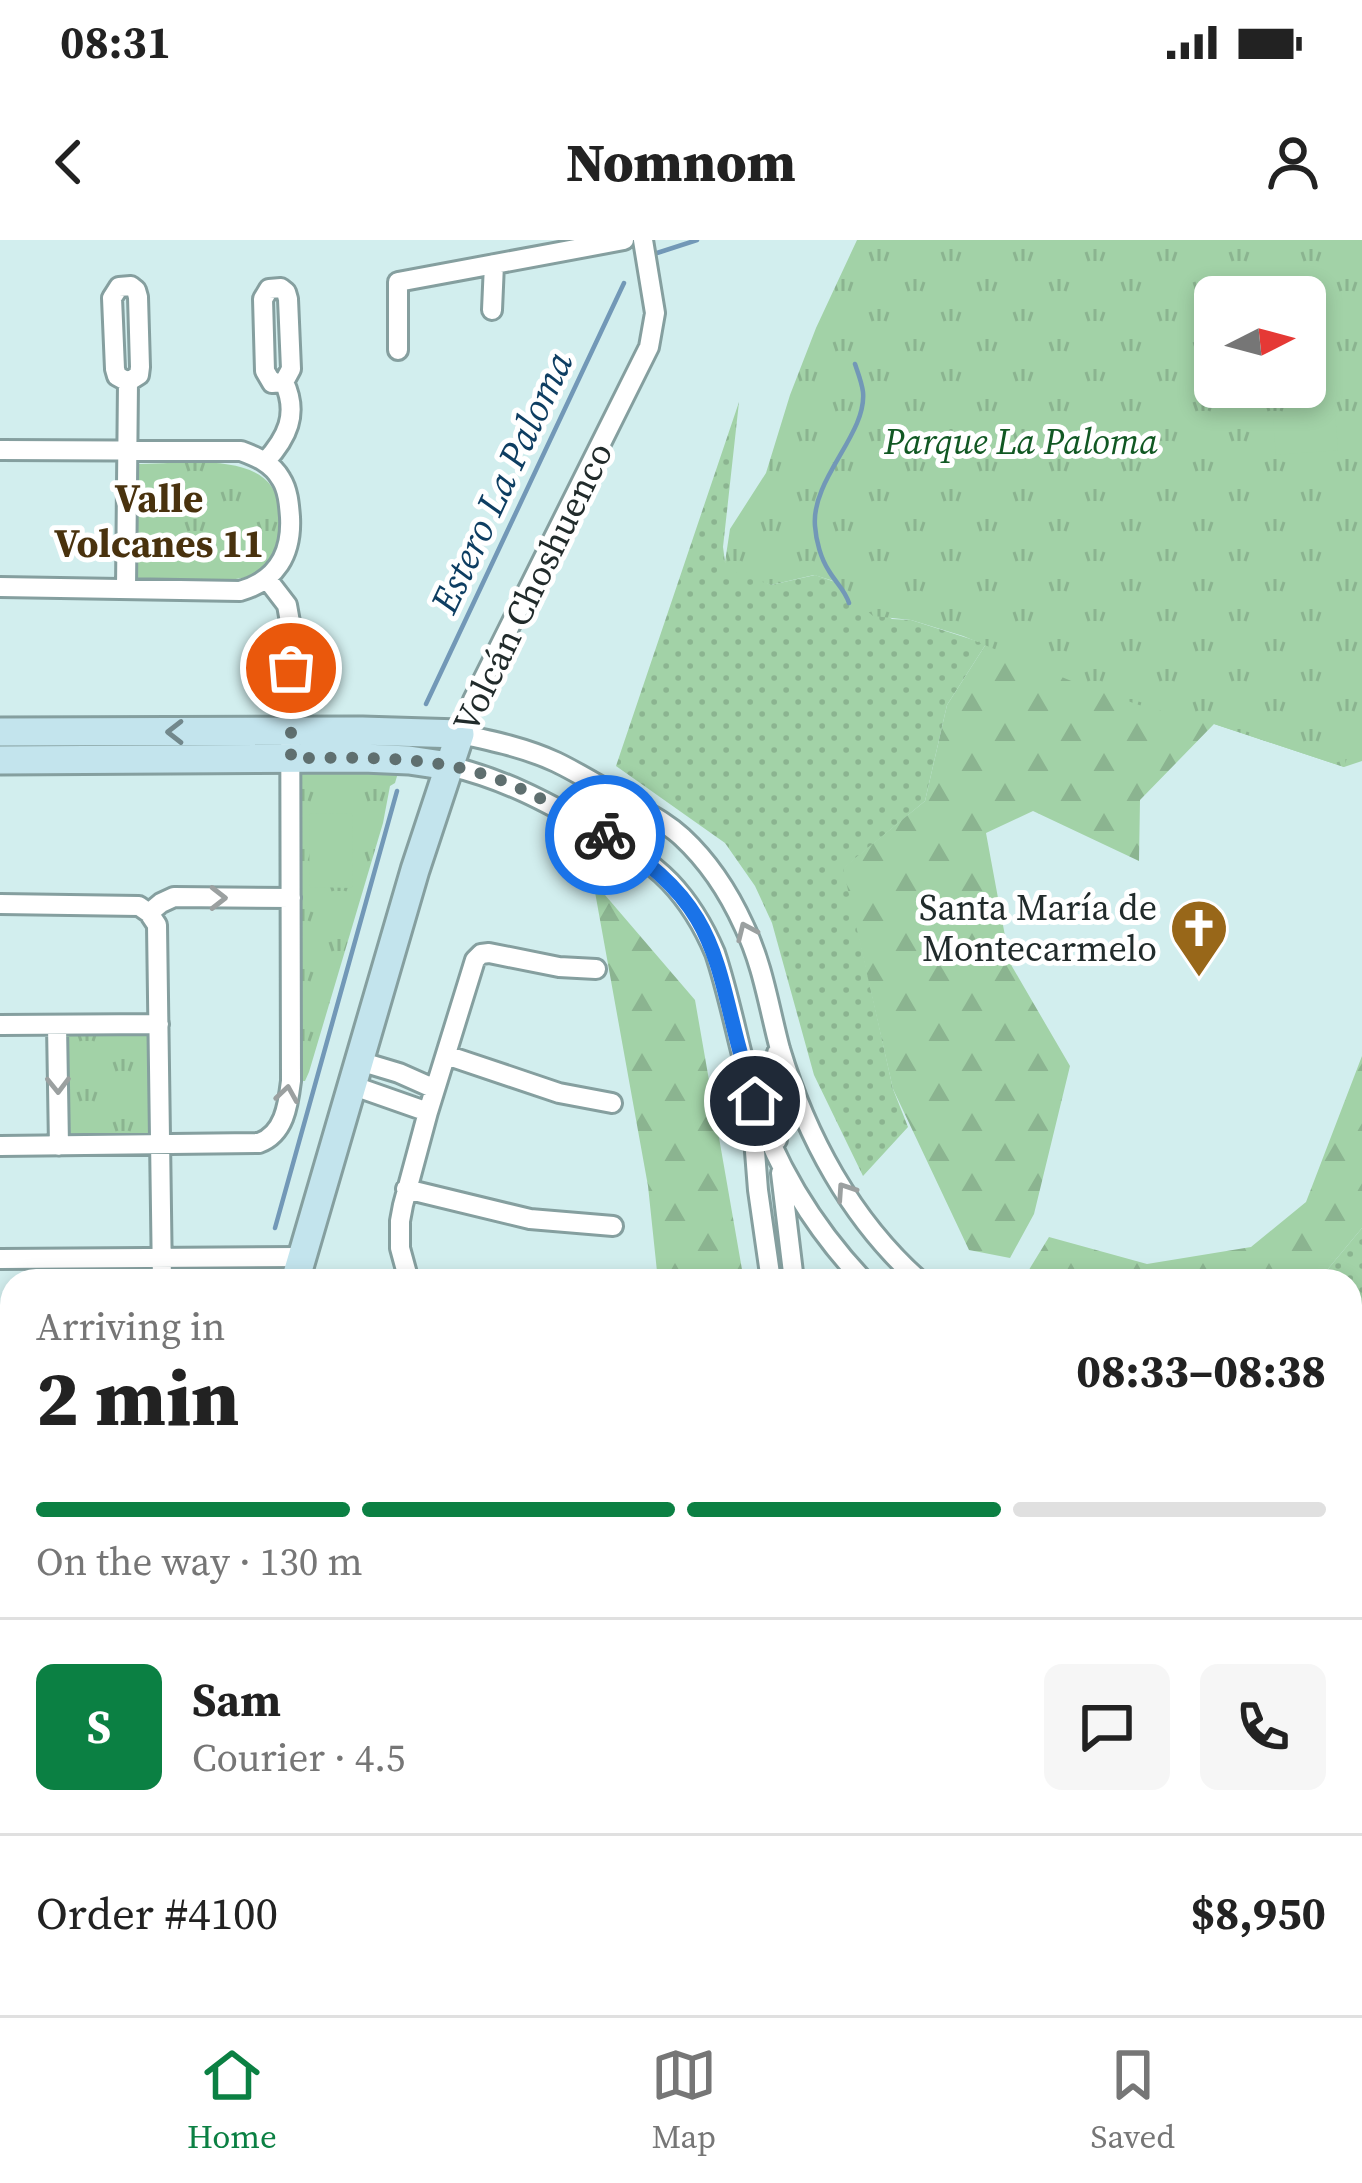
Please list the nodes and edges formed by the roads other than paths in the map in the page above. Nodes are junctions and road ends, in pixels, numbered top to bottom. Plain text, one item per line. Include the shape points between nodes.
1 (643, 241) edge
2 (494, 264) junction
3 (493, 310) dead end
4 (398, 350) dead end
5 (128, 382) dead end
6 (284, 382) dead end
7 (0, 450) edge
8 (128, 451) junction
9 (265, 462) junction
10 (267, 579) junction
11 (0, 587) edge
12 (126, 589) junction
13 (0, 733) edge
14 (460, 734) junction
15 (291, 745) junction
16 (0, 760) edge
17 (448, 766) junction
18 (565, 767) junction
19 (548, 802) junction
20 (291, 898) junction
21 (0, 904) edge
22 (149, 913) junction
23 (596, 969) dead end
24 (160, 1024) junction
25 (0, 1025) edge
26 (57, 1025) junction
27 (779, 1042) junction
28 (446, 1055) junction
29 (355, 1073) junction
30 (750, 1088) junction
31 (435, 1089) junction
32 (612, 1103) dead end
33 (428, 1112) junction
34 (160, 1145) junction
35 (0, 1146) edge
36 (58, 1146) junction
37 (779, 1159) junction
38 (406, 1189) junction
39 (613, 1226) dead end
40 (842, 1256) junction
41 (162, 1258) junction
42 (0, 1259) edge
43 (162, 1269) edge
44 (298, 1269) edge
45 (406, 1269) edge
46 (769, 1269) edge
47 (793, 1269) edge
48 (797, 1269) edge
49 (853, 1269) edge
50 (909, 1269) edge

1 - 2 street
1 - 14 street, Volcán Choshuenco via 655,313 649,346
2 - 3 street
2 - 4 street via 398,281
5 - 8 street
6 - 9 street via 289,428
7 - 8 street
8 - 9 street via 241,451
8 - 12 street
9 - 10 street via 288,495 290,520 285,555
10 - 12 street via 239,591
10 - 15 street via 290,610
11 - 12 street
15 -> 13 street
14 - 15 street
14 - 17 street, Volcán Choshuenco
14 - 18 street
15 - 16 street
15 - 17 street
15 - 20 street
17 - 19 street
17 - 29 street, Volcán Choshuenco
18 - 19 street
27 -> 18 street via 750,939 703,859 661,821
19 - 30 street via 641,858 685,899 715,953
22 -> 20 street via 174,898
34 -> 20 street via 259,1143 278,1129 290,1082
21 - 22 street via 125,904
22 - 24 street via 157,925
23 - 28 street via 481,954
24 - 26 street
24 - 34 street
25 - 26 street
26 -> 36 street
27 - 37 street
50 -> 27 street via 827,1164
28 - 31 street
28 - 32 street
29 - 31 street via 399,1073
29 - 33 street
29 - 44 street, Volcán Choshuenco
30 - 37 street
30 - 46 street
31 - 33 street
33 - 38 street
34 - 36 street
34 - 41 street
35 - 36 street
37 - 40 street
37 - 47 street
38 - 39 street via 530,1219
38 - 45 street
40 - 48 street via 810,1249
40 - 49 street
41 - 42 street
41 - 43 street
41 - 44 street

